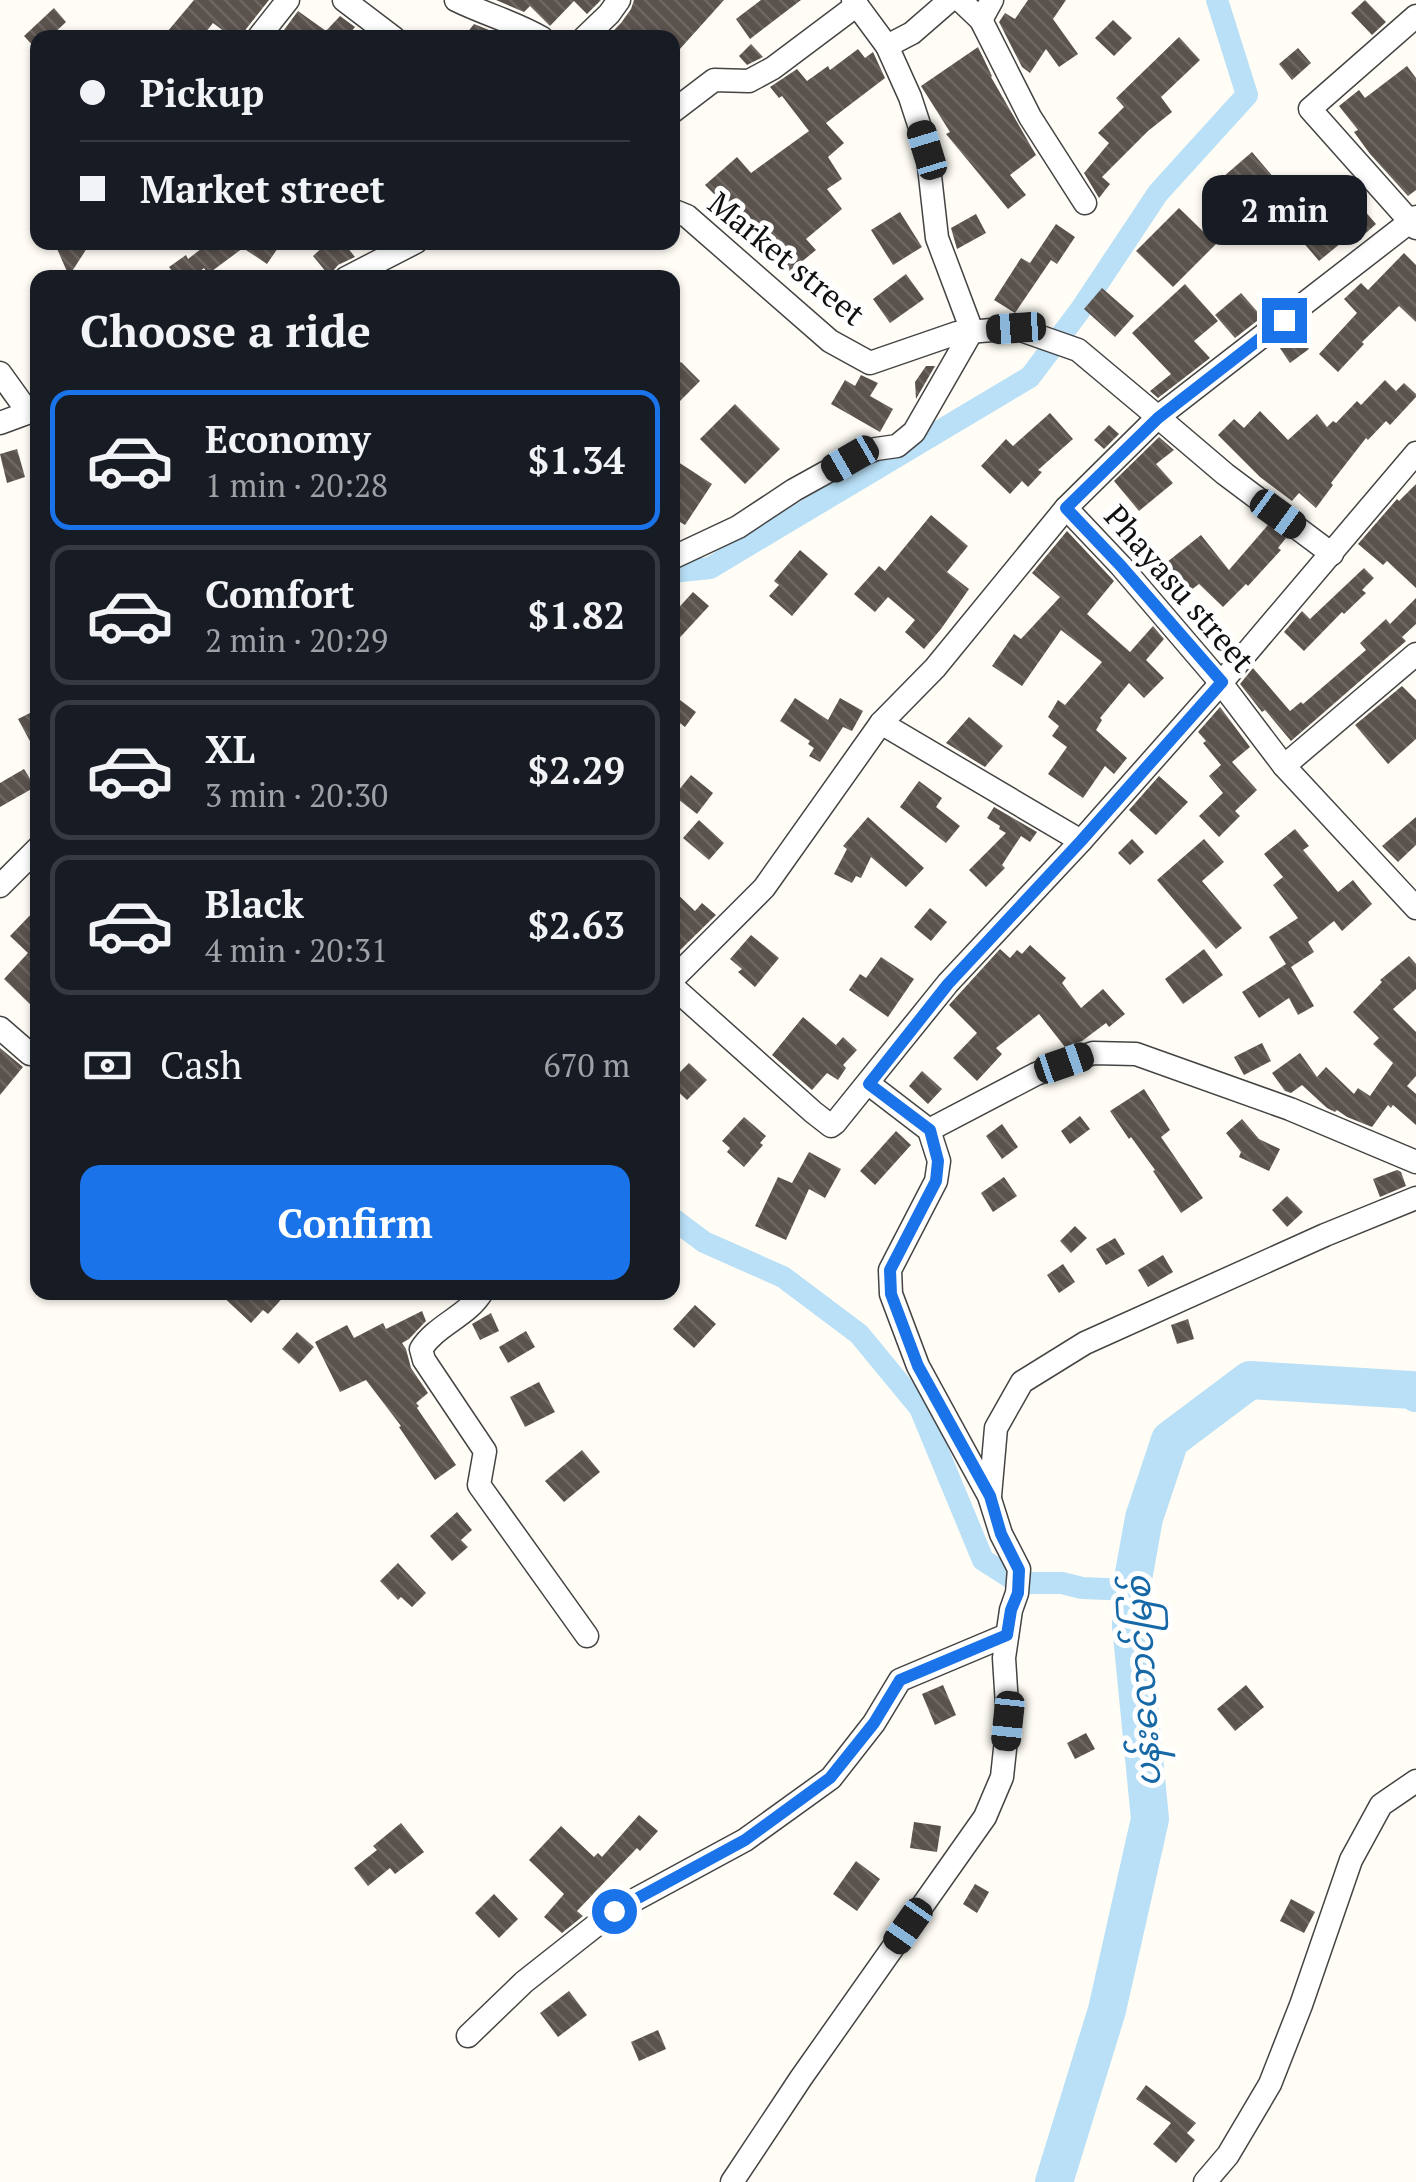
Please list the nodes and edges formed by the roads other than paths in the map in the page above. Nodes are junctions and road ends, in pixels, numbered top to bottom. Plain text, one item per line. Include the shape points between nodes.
1 (288, 0) edge
2 (344, 0) edge
3 (456, 0) edge
4 (618, 0) edge
5 (950, 0) edge
6 (960, 0) edge
7 (855, 2) edge
8 (987, 10) edge
9 (1416, 16) edge
10 (264, 30) edge
11 (383, 30) edge
12 (529, 30) edge
13 (592, 30) edge
14 (887, 46) junction
15 (680, 106) edge
16 (1084, 203) dead end
17 (680, 213) edge
18 (1414, 222) edge
19 (400, 250) edge
20 (362, 270) edge
21 (972, 332) junction
22 (0, 373) edge
23 (30, 408) edge
24 (30, 412) edge
25 (1158, 418) junction
26 (0, 422) edge
27 (1416, 453) edge
28 (1066, 508) junction
29 (680, 554) edge
30 (1332, 554) junction
31 (1416, 654) edge
32 (1222, 682) junction
33 (881, 723) junction
34 (1284, 766) junction
35 (1081, 841) junction
36 (30, 856) edge
37 (0, 886) edge
38 (1416, 908) edge
39 (680, 975) edge
40 (680, 990) edge
41 (0, 1028) edge
42 (30, 1054) edge
43 (869, 1084) junction
44 (930, 1130) junction
45 (1416, 1162) edge
46 (1416, 1198) edge
47 (477, 1300) edge
48 (990, 1496) junction
49 (1007, 1635) junction
50 (587, 1636) dead end
51 (1416, 1782) edge
52 (468, 2036) dead end
53 (732, 2182) edge
54 (1205, 2182) edge

1 - 10 street
2 - 11 street
3 - 12 street
4 - 13 street
5 - 14 street
6 - 8 street
7 - 14 street
7 - 15 street via 773,68 749,81 714,80
8 - 16 street via 1030,118
9 - 18 street via 1310,109
14 - 21 street via 927,150 937,238
17 - 21 street, Market street via 830,340 870,363
18 - 25 street
19 - 20 street
21 - 25 street, Market street via 1016,328 1078,350
21 - 29 street via 914,432 897,446 850,459
22 - 23 street
24 - 26 street
25 - 28 street
25 - 30 street, Market street
27 - 30 street
28 - 32 street, Phayasu street
28 - 33 street via 935,668
30 - 32 street
31 - 34 street
32 - 34 street, Phayasu street
32 - 35 street
33 - 35 street
33 - 39 street via 764,888
34 - 38 street, Phayasu street
35 - 43 street via 948,984
36 - 37 street
40 - 43 street via 830,1126
41 - 42 street
43 - 44 street
44 - 45 street via 1036,1074 1094,1053 1136,1054
44 - 48 street via 936,1181 890,1270 891,1294 918,1366
46 - 48 street via 1085,1343 1022,1382 996,1428
47 - 50 street via 427,1340 424,1360 485,1451 479,1485
48 - 49 street via 1018,1581
49 - 52 street via 900,1680 830,1778 745,1840 614,1911
49 - 53 street via 1002,1776 985,1817
51 - 54 street via 1380,1806 1352,1860 1270,2084

